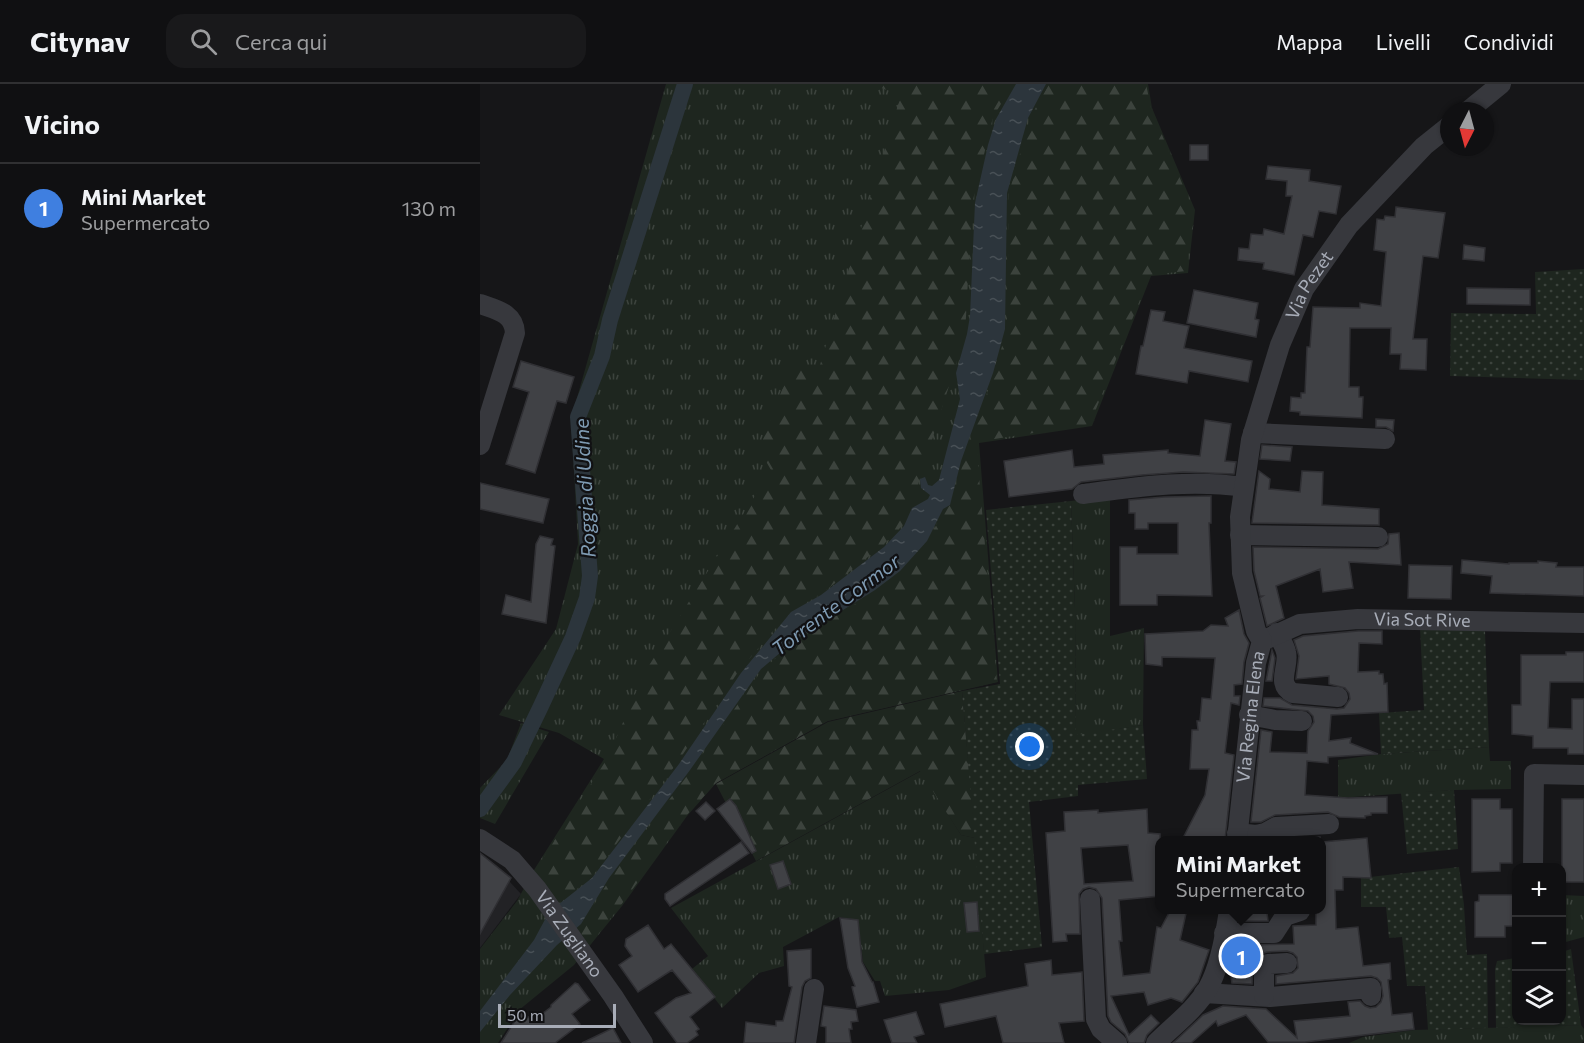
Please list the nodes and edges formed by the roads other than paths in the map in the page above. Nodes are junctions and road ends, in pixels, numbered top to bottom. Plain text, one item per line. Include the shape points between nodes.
1 (1501, 84) edge
2 (1479, 102) edge
3 (1440, 134) edge
4 (480, 304) edge
5 (1253, 433) junction
6 (1384, 439) dead end
7 (480, 445) edge
8 (1244, 488) junction
9 (1083, 494) dead end
10 (1240, 535) junction
11 (1378, 537) dead end
12 (1584, 623) edge
13 (1270, 637) junction
14 (1338, 697) dead end
15 (1249, 715) junction
16 (1302, 721) dead end
17 (1584, 775) edge
18 (1329, 824) dead end
19 (1237, 836) edge
20 (1246, 836) edge
21 (480, 839) edge
22 (1533, 863) edge
23 (1090, 899) dead end
24 (1227, 914) edge
25 (1291, 914) edge
26 (1224, 933) junction
27 (1287, 963) dead end
28 (814, 989) dead end
29 (1204, 993) junction
30 (1264, 996) junction
31 (1371, 996) dead end
32 (643, 1043) edge
33 (806, 1043) edge
34 (1117, 1043) edge
35 (1156, 1043) edge

1 - 2 street
3 - 5 street, Via Pezet via 1349,225 1304,289 1280,345
4 - 7 street via 505,313 515,326 515,333
5 - 6 street
5 - 8 street, Via Pezet
8 - 9 street via 1188,483
8 - 10 street, Via Regina Elena
10 - 11 street
10 - 13 street, Via Regina Elena via 1242,573 1256,632
12 - 13 street, Via Sot Rive via 1358,619 1300,624
13 - 14 street via 1287,653 1283,682 1287,690
13 - 15 street, Via Regina Elena via 1256,663
15 - 16 street
15 - 19 street, Via Regina Elena
17 - 22 street via 1534,774
18 - 20 street via 1276,827
21 - 32 street, Via Zugliano via 512,860 537,889
23 - 34 street via 1096,1020
24 - 26 street
25 - 26 street via 1285,916 1274,933
26 - 29 street
27 - 30 street via 1268,964
28 - 33 street
29 - 30 street
29 - 35 street
30 - 31 street via 1371,988

